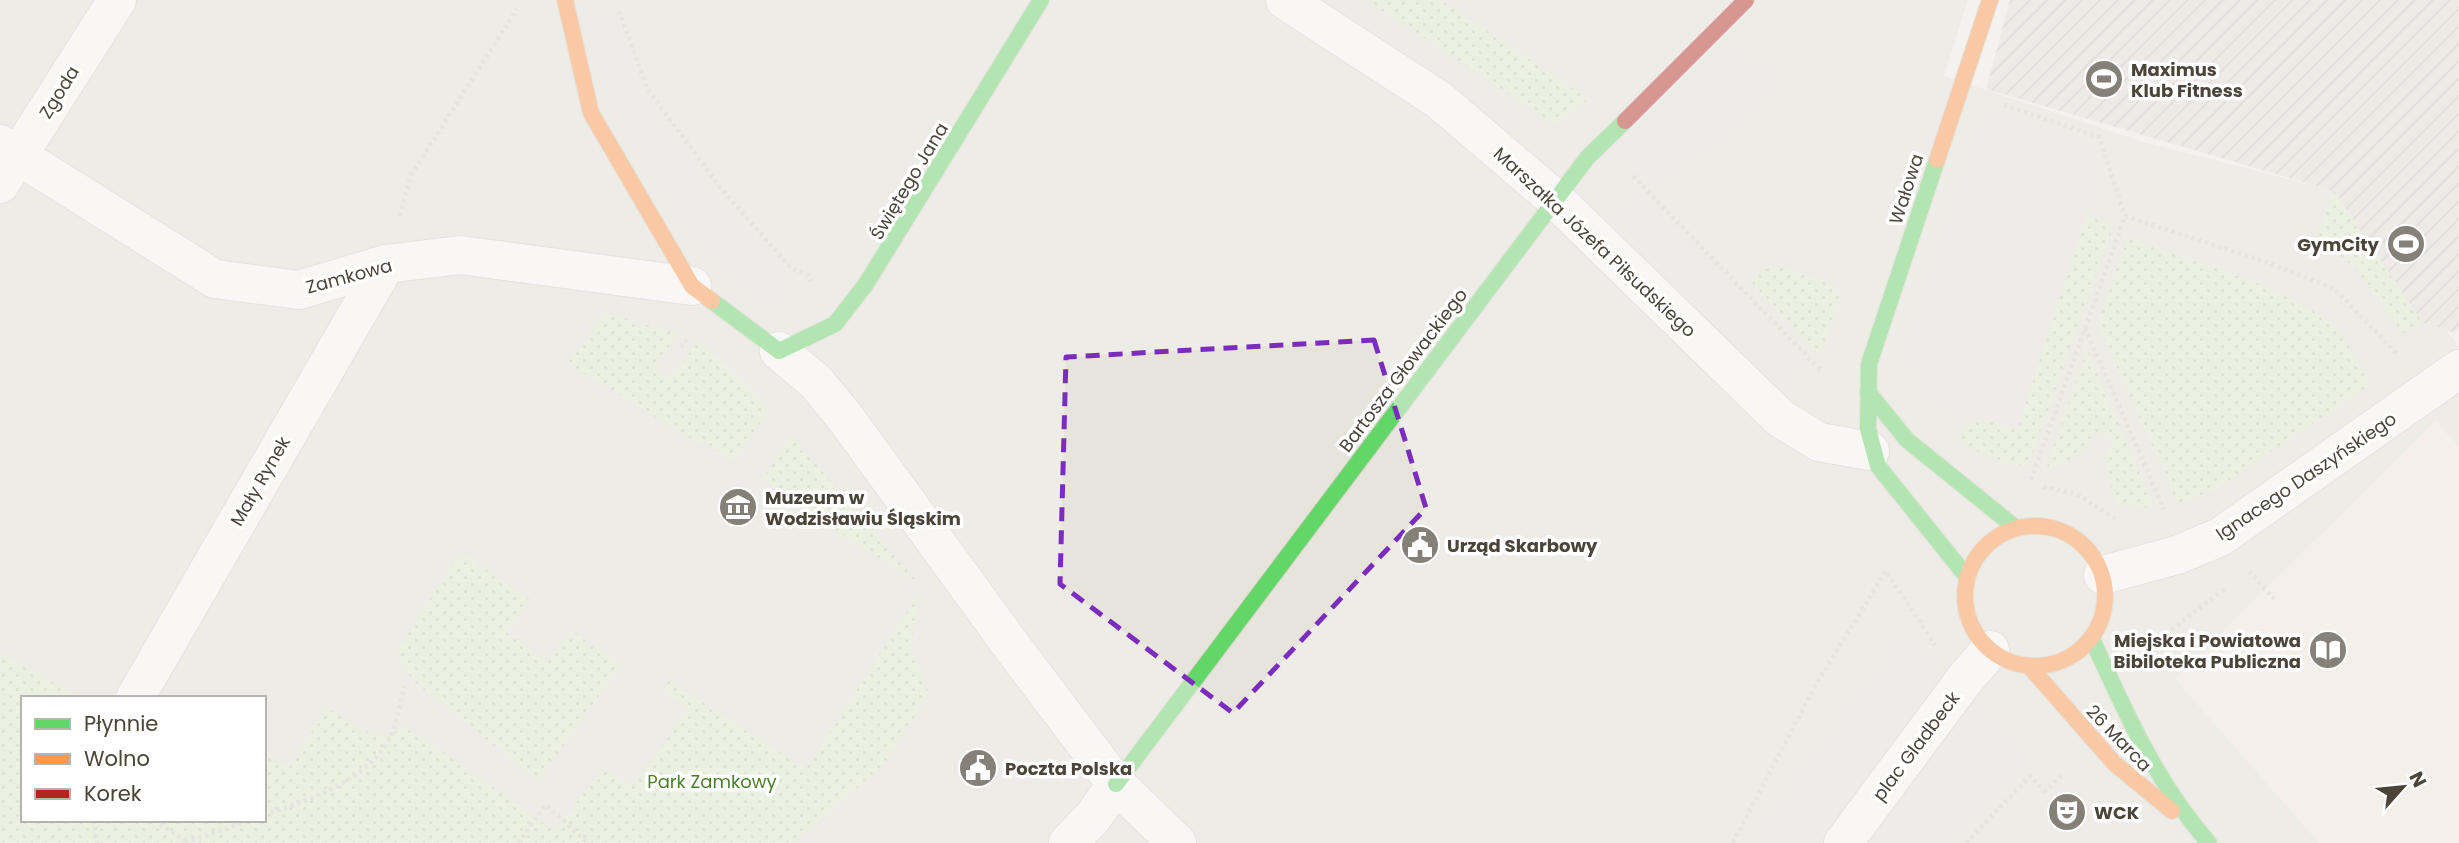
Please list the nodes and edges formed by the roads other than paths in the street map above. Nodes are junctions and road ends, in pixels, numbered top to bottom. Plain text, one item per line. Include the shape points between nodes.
1 (117, 0) edge
2 (565, 0) edge
3 (1041, 0) edge
4 (1285, 0) edge
5 (1746, 0) edge
6 (1990, 0) edge
7 (6, 162) edge
8 (1555, 200) junction
9 (386, 264) junction
10 (692, 286) junction
11 (779, 351) junction
12 (2459, 369) edge
13 (1868, 392) junction
14 (1870, 451) junction
15 (2016, 528) junction
16 (2103, 575) junction
17 (1967, 577) junction
18 (2092, 639) junction
19 (1990, 650) junction
20 (2030, 667) junction
21 (136, 696) edge
22 (1116, 784) junction
23 (2191, 824) junction
24 (1068, 843) edge
25 (1177, 843) edge
26 (1843, 843) edge
27 (2209, 843) edge

1 - 7 street, Zgoda
2 - 10 street via 591,113
3 - 11 street, Świętego Jana via 889,251 835,324
4 - 8 street, Marszałka Józefa Piłsudskiego via 1439,100
5 - 8 street, Bartosza Głowackiego via 1587,159
6 - 13 street, Wałowa via 1869,365
7 - 9 street, Zamkowa via 215,279 299,290
8 - 14 street, Marszałka Józefa Piłsudskiego via 1780,418 1819,442
8 - 22 street, Bartosza Głowackiego
9 - 10 street, Zamkowa via 460,255
9 - 21 street, Mały Rynek
10 - 11 street
11 - 22 street via 816,382 848,420
12 - 16 street, Ignacego Daszyńskiego via 2220,537 2177,555
13 - 14 street, Wałowa
13 - 15 street via 1907,440
14 - 17 street, Wałowa
15 - 16 street via 2038,525 2059,529 2093,555
15 - 17 street via 1994,538 1977,555
16 - 18 street via 2106,598
17 - 19 street via 1969,619
18 - 20 street via 2054,665
18 - 23 street, 26 Marca via 2157,774
19 - 20 street
19 - 26 street, plac Gladbeck
20 - 23 street, 26 Marca via 2127,778
22 - 24 street
22 - 25 street
23 - 27 street, 26 Marca

